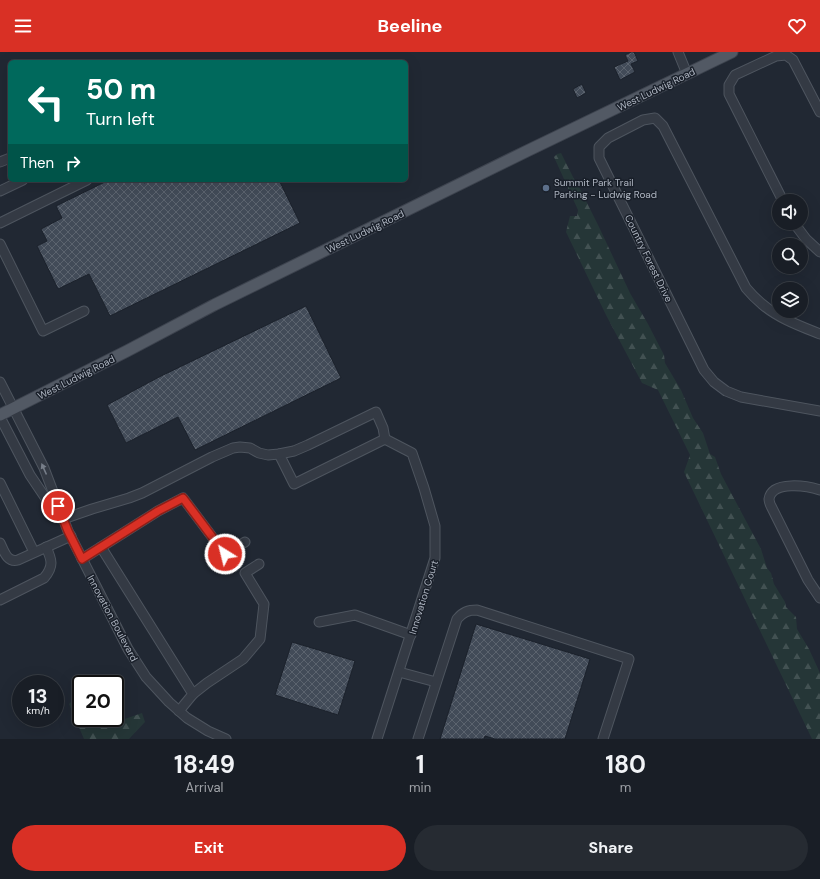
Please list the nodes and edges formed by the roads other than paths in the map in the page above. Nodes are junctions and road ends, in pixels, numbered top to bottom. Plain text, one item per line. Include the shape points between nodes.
1 (678, 52) edge
2 (732, 52) edge
3 (687, 74) junction
4 (820, 112) edge
5 (19, 182) edge
6 (83, 182) edge
7 (0, 191) edge
8 (779, 194) edge
9 (0, 223) edge
10 (799, 230) edge
11 (0, 244) edge
12 (820, 252) edge
13 (84, 311) dead end
14 (820, 334) edge
15 (0, 382) edge
16 (13, 408) junction
17 (820, 411) edge
18 (0, 416) edge
19 (385, 439) junction
20 (280, 454) junction
21 (0, 483) edge
22 (820, 490) edge
23 (63, 519) junction
24 (69, 534) junction
25 (245, 542) dead end
26 (0, 543) edge
27 (46, 547) junction
28 (101, 547) junction
29 (34, 552) junction
30 (82, 559) junction
31 (259, 564) dead end
32 (820, 598) edge
33 (0, 600) edge
34 (319, 622) dead end
35 (411, 635) junction
36 (399, 672) junction
37 (436, 682) junction
38 (193, 694) junction
39 (179, 711) junction
40 (226, 739) edge
41 (377, 739) edge
42 (418, 739) edge
43 (603, 739) edge

1 - 3 street
2 - 3 main road, West Ludwig Road
3 - 16 main road, West Ludwig Road via 214,305
4 - 8 street via 793,60 786,55 776,56 735,76 729,85 729,94
5 - 7 street
6 - 9 street
10 - 12 street
11 - 13 street via 43,331
14 - 17 street, Country Forest Drive via 779,315 763,305 746,288 663,126 655,118 643,120 608,138 599,147 600,158 704,370 714,382 726,391 741,397
15 - 16 street, Innovation Boulevard
16 - 18 main road, West Ludwig Road
23 -> 16 street, Innovation Boulevard via 44,468
18 - 24 street, Innovation Boulevard via 30,475
19 - 20 street via 376,412 308,445
19 - 20 street via 294,484
19 - 35 street, Innovation Court via 412,454 435,526 436,558
20 - 23 street via 268,455 250,448 233,448 136,496
21 - 29 street
22 - 32 street via 787,485 778,488 769,500 808,580
23 - 24 street, Innovation Boulevard
24 - 27 street
24 - 30 street, Innovation Boulevard
25 - 28 street via 225,554 183,498
26 - 29 street via 9,559 13,561
27 - 29 street
27 - 33 street via 52,565 44,578
28 - 30 street
28 - 38 street
30 - 39 street, Innovation Boulevard via 128,649 146,677
31 - 38 street via 245,574 264,604 260,640 243,659
34 - 35 street via 355,614
35 - 36 street, Innovation Court
36 - 37 street
36 - 41 street, Innovation Court
37 - 42 street
37 - 43 street via 457,619 462,613 470,610 477,610 629,659
38 - 39 street
39 - 40 street, Innovation Boulevard via 208,731

